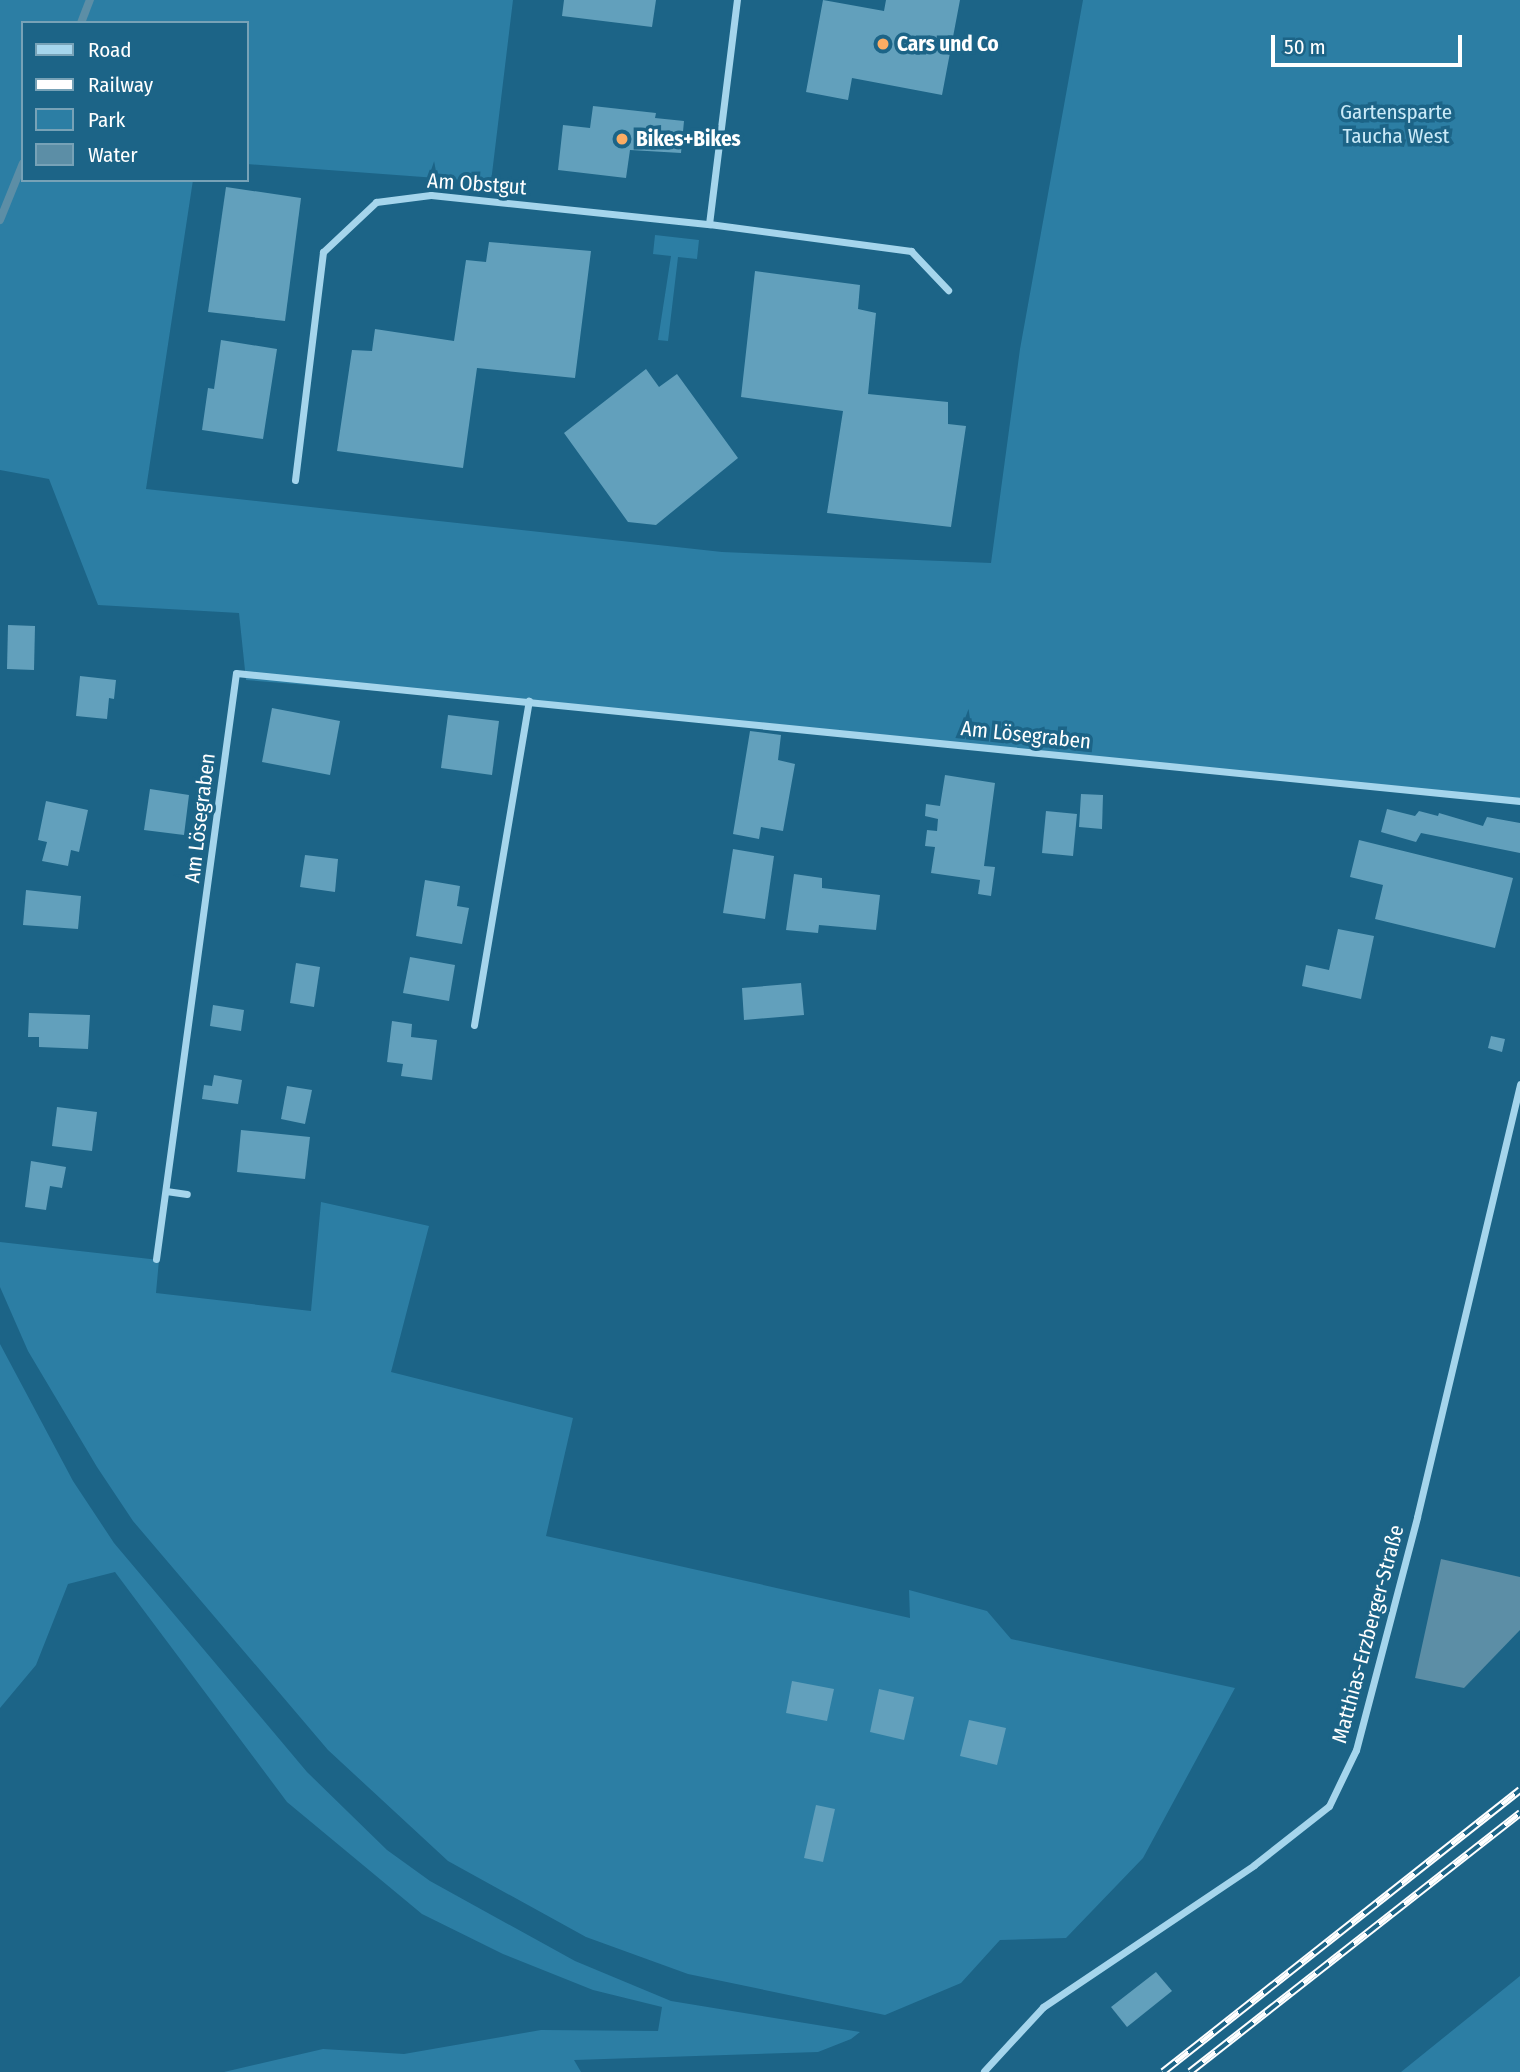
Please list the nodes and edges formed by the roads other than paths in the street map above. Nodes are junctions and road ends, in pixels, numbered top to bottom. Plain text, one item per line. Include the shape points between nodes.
1 (737, 0) edge
2 (709, 224) junction
3 (948, 290) dead end
4 (295, 480) dead end
5 (529, 701) junction
6 (1520, 801) edge
7 (474, 1025) dead end
8 (1520, 1084) edge
9 (166, 1191) junction
10 (187, 1194) dead end
11 (156, 1259) dead end
12 (985, 2071) edge

1 - 2 street
2 - 3 street, Am Obstgut via 911,251
2 - 4 street, Am Obstgut via 431,195 376,202 323,252
5 - 6 street, Am Lösegraben
5 - 7 street
5 - 9 street, Am Lösegraben via 236,673
8 - 12 street, Matthias-Erzberger-Straße via 1360,1738 1329,1806 1255,1865 1043,2007
9 - 10 street
9 - 11 street, Am Lösegraben

